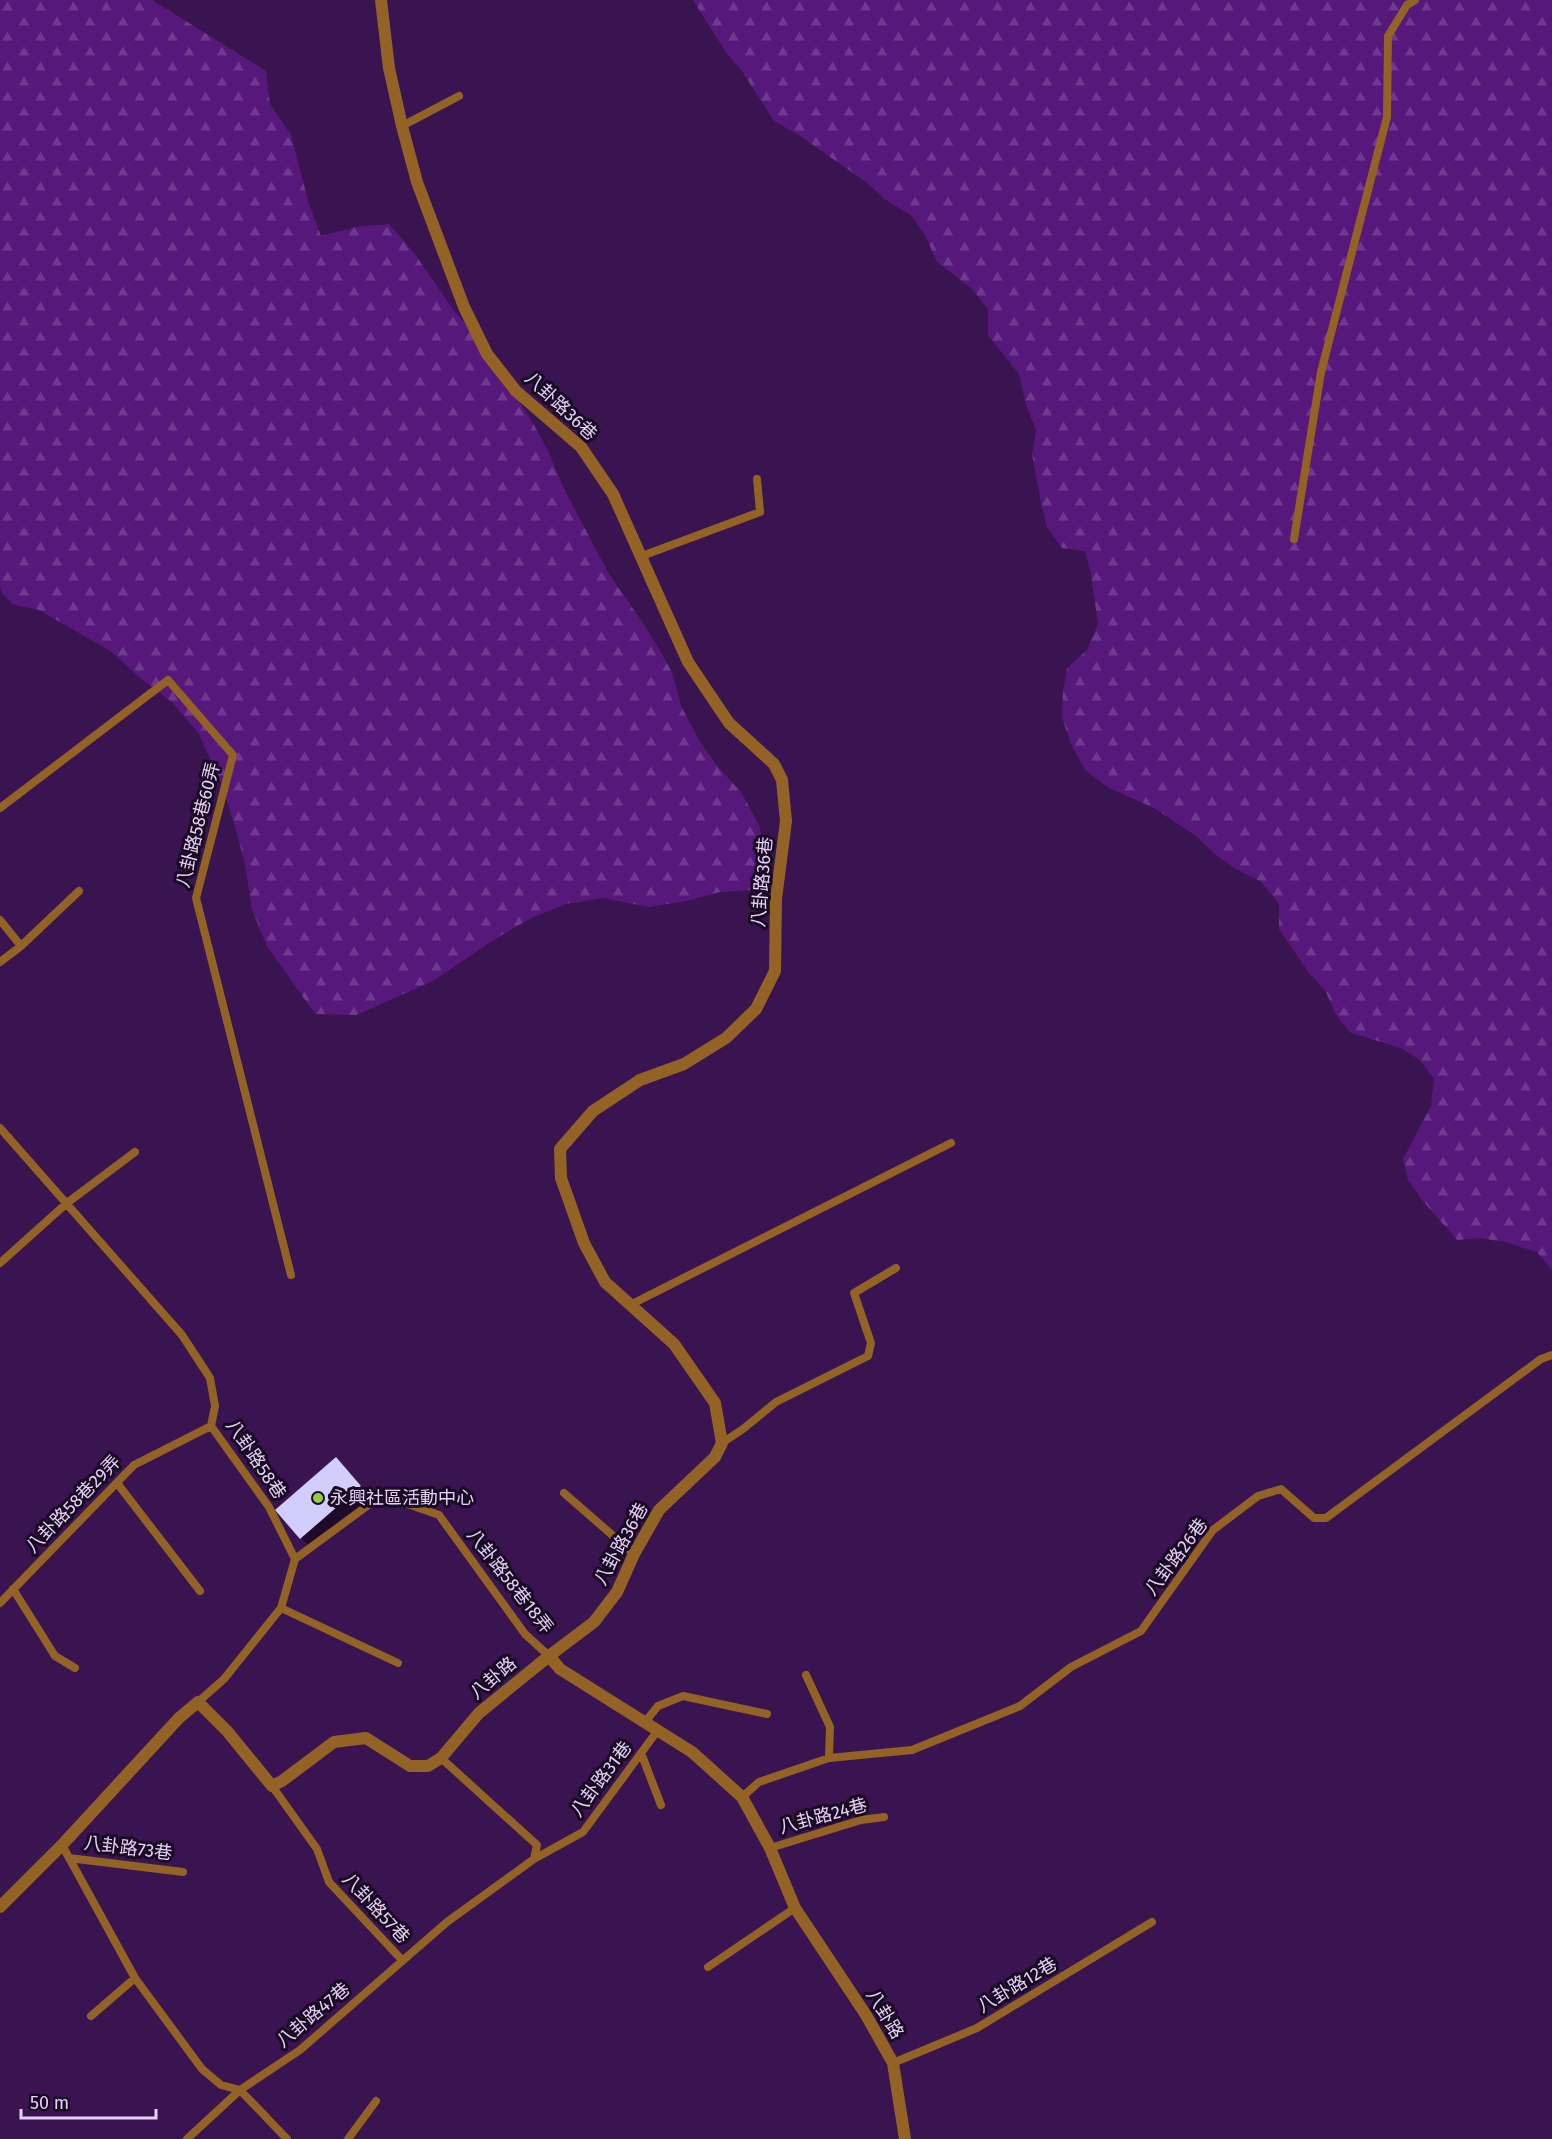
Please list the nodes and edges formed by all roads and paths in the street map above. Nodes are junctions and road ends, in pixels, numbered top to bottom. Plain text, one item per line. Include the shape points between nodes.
1 (381, 0) edge
2 (1415, 0) edge
3 (459, 96) dead end
4 (402, 126) junction
5 (757, 479) dead end
6 (1294, 539) dead end
7 (642, 556) junction
8 (0, 808) edge
9 (79, 891) dead end
10 (0, 920) edge
11 (21, 946) junction
12 (0, 962) edge
13 (0, 1128) edge
14 (951, 1143) dead end
15 (135, 1152) dead end
16 (67, 1203) junction
17 (0, 1263) edge
18 (896, 1268) dead end
19 (291, 1275) dead end
20 (630, 1305) junction
21 (1552, 1355) edge
22 (211, 1426) junction
23 (722, 1443) junction
24 (117, 1483) junction
25 (564, 1492) dead end
26 (634, 1554) junction
27 (296, 1559) junction
28 (13, 1589) junction
29 (200, 1591) dead end
30 (0, 1603) edge
31 (281, 1608) junction
32 (549, 1656) junction
33 (398, 1663) dead end
34 (75, 1668) dead end
35 (806, 1675) dead end
36 (198, 1702) junction
37 (767, 1714) dead end
38 (645, 1722) junction
39 (658, 1730) junction
40 (641, 1753) junction
41 (441, 1758) junction
42 (829, 1758) junction
43 (272, 1786) junction
44 (742, 1797) junction
45 (661, 1805) dead end
46 (885, 1817) dead end
47 (62, 1845) junction
48 (771, 1848) junction
49 (69, 1858) junction
50 (534, 1859) junction
51 (183, 1872) dead end
52 (0, 1907) edge
53 (795, 1908) junction
54 (1152, 1922) dead end
55 (402, 1960) junction
56 (708, 1967) dead end
57 (135, 1978) junction
58 (91, 2016) dead end
59 (893, 2064) junction
60 (240, 2090) junction
61 (376, 2101) dead end
62 (186, 2139) edge
63 (287, 2139) edge
64 (348, 2139) edge
65 (905, 2139) edge

1 - 4 street, 八卦路36巷 via 389,68
2 - 6 lane via 1407,5 1388,36 1387,117 1321,372
3 - 4 lane
4 - 7 street, 八卦路36巷 via 417,182 460,296 487,354 516,391 581,447 614,494
5 - 7 lane via 760,512
7 - 20 street, 八卦路36巷 via 688,662 729,723 774,764 782,780 786,821 776,899 775,971 756,1009 726,1038 684,1064 640,1080 593,1111 560,1149 561,1178 584,1243 604,1282
8 - 19 lane, 八卦路58巷60弄 via 168,680 233,755 196,898
9 - 11 lane
10 - 11 lane
11 - 12 lane
13 - 16 lane, 八卦路58巷
14 - 20 lane
15 - 16 lane
16 - 17 lane
16 - 22 lane, 八卦路58巷 via 188,1344 210,1378 215,1406
18 - 23 lane via 854,1293 871,1343 868,1356 776,1402
20 - 23 street, 八卦路36巷 via 674,1344 715,1403
21 - 42 lane, 八卦路26巷 via 1326,1518 1314,1518 1281,1489 1258,1496 1213,1530 1141,1632 1071,1667 1020,1706 912,1750
22 - 24 lane, 八卦路58巷29弄 via 135,1465
22 - 27 lane, 八卦路58巷 via 269,1507
23 - 26 street, 八卦路36巷 via 715,1457 659,1510
24 - 28 lane, 八卦路58巷29弄
24 - 29 lane
25 - 26 lane
26 - 32 street, 八卦路36巷 via 617,1592 594,1622
27 - 31 lane
27 - 32 lane, 八卦路58巷18弄 via 382,1495 439,1515 525,1634
28 - 30 lane, 八卦路58巷29弄
28 - 34 lane via 55,1656
31 - 33 lane
31 - 36 lane via 224,1678
32 - 38 street, 八卦路 via 560,1670
32 - 41 street, 八卦路 via 479,1713
35 - 42 lane via 830,1727
36 - 43 street
36 - 47 street
37 - 38 lane via 683,1696 658,1706
38 - 39 street, 八卦路
39 - 40 lane, 八卦路31巷
39 - 44 street, 八卦路 via 692,1752
40 - 45 lane
40 - 50 lane, 八卦路31巷 via 583,1832
41 - 43 street via 428,1766 410,1766 366,1738 334,1743
41 - 50 lane via 537,1845
42 - 44 lane, 八卦路26巷 via 759,1782
43 - 55 lane, 八卦路57巷 via 317,1849 329,1881
44 - 48 street, 八卦路
46 - 48 lane, 八卦路24巷 via 861,1820
47 - 49 lane
47 - 52 street
48 - 53 street, 八卦路
49 - 51 lane, 八卦路73巷
49 - 57 lane
50 - 55 lane, 八卦路47巷
53 - 56 lane
53 - 59 street, 八卦路 via 866,2015
54 - 59 lane, 八卦路12巷 via 977,2028
55 - 60 lane, 八卦路47巷 via 300,2050
57 - 58 lane
57 - 60 lane via 202,2069 221,2085
59 - 65 street, 八卦路
60 - 62 lane, 八卦路47巷
60 - 63 lane
61 - 64 lane

